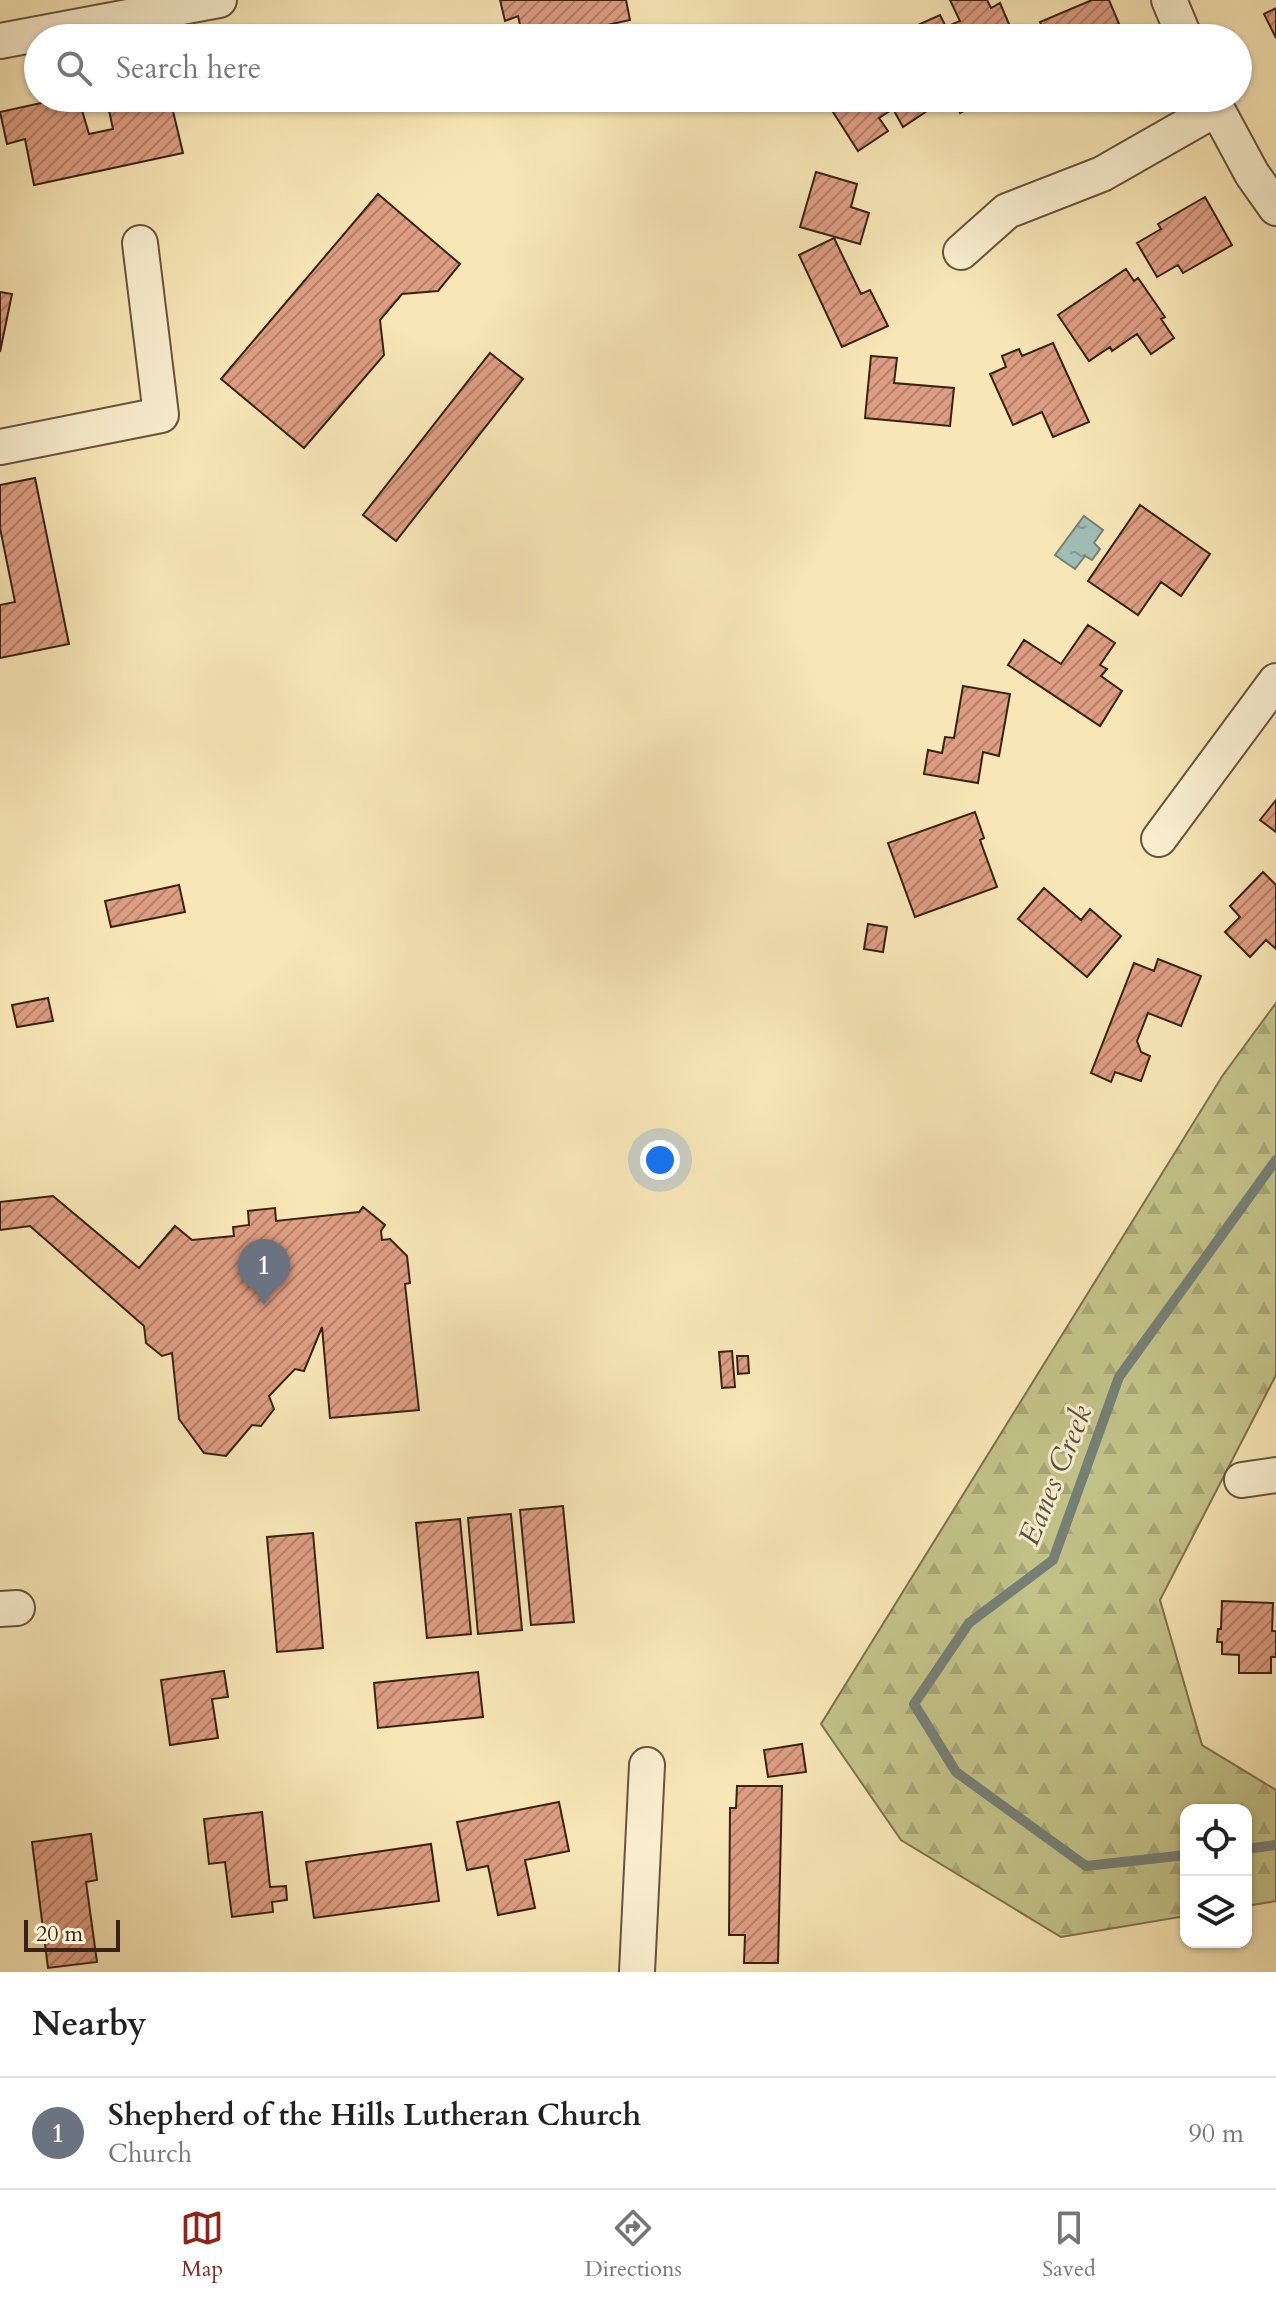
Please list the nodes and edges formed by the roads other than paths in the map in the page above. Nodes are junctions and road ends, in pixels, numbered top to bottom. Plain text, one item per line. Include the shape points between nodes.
1 (219, 0) edge
2 (1169, 0) edge
3 (91, 24) edge
4 (1179, 24) edge
5 (24, 37) edge
6 (0, 41) edge
7 (1200, 112) edge
8 (1217, 112) edge
9 (1276, 208) edge
10 (140, 243) dead end
11 (961, 252) dead end
12 (0, 447) edge
13 (1276, 681) edge
14 (1159, 839) dead end
15 (1276, 1475) edge
16 (1242, 1480) dead end
17 (647, 1765) dead end
18 (637, 1972) edge

1 - 3 street
2 - 4 street
5 - 6 street
7 - 11 street via 1102,174 1007,211
8 - 9 street
10 - 12 street via 161,415
13 - 14 street
15 - 16 street
17 - 18 street

